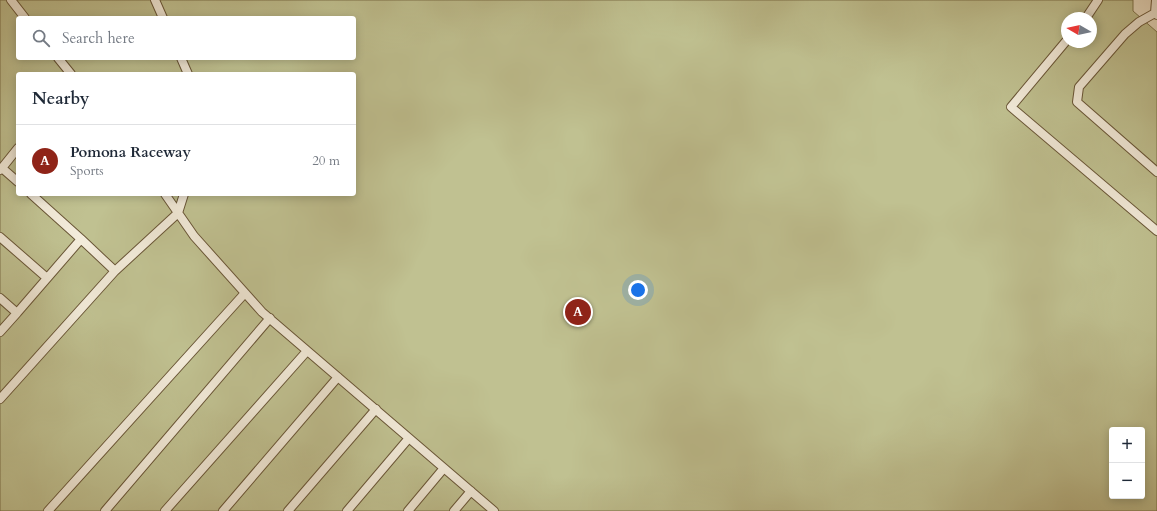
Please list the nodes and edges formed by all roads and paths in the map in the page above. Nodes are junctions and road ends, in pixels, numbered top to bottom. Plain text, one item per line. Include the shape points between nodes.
1 (11, 0) edge
2 (155, 0) edge
3 (1098, 0) edge
4 (1156, 0) edge
5 (1090, 12) edge
6 (1156, 14) edge
7 (23, 16) edge
8 (163, 16) edge
9 (1061, 47) edge
10 (60, 60) edge
11 (182, 60) edge
12 (69, 72) edge
13 (187, 72) edge
14 (16, 150) edge
15 (1, 169) edge
16 (1157, 172) edge
17 (16, 180) edge
18 (33, 196) edge
19 (166, 196) edge
20 (183, 196) edge
21 (178, 213) junction
22 (1157, 231) edge
23 (0, 237) edge
24 (81, 239) junction
25 (115, 270) junction
26 (47, 278) junction
27 (245, 293) junction
28 (0, 298) edge
29 (17, 313) junction
30 (270, 318) junction
31 (0, 332) edge
32 (307, 351) junction
33 (338, 377) junction
34 (0, 399) edge
35 (376, 409) junction
36 (409, 438) junction
37 (444, 468) junction
38 (471, 491) junction
39 (48, 511) edge
40 (105, 511) edge
41 (165, 511) edge
42 (223, 511) edge
43 (288, 511) edge
44 (347, 511) edge
45 (408, 511) edge
46 (454, 511) edge
47 (494, 511) edge

1 - 7 lane
2 - 8 lane
3 - 5 lane
4 - 6 lane
6 - 16 lane via 1139,22 1125,34 1079,87 1077,102
9 - 22 lane via 1011,107
10 - 12 lane
11 - 13 lane
14 - 15 lane
15 - 17 lane
18 - 24 lane
19 - 21 lane
20 - 21 lane
21 - 25 lane
21 - 27 lane via 194,236
23 - 26 lane
24 - 25 lane
24 - 26 lane
25 - 34 lane
26 - 29 lane
27 - 30 lane
27 - 39 lane
28 - 29 lane
29 - 31 lane
30 - 32 lane
30 - 40 lane
32 - 33 lane
32 - 41 lane
33 - 35 lane
33 - 42 lane
35 - 36 lane
35 - 43 lane
36 - 37 lane
36 - 44 lane
37 - 38 lane
37 - 45 lane
38 - 46 lane
38 - 47 lane

